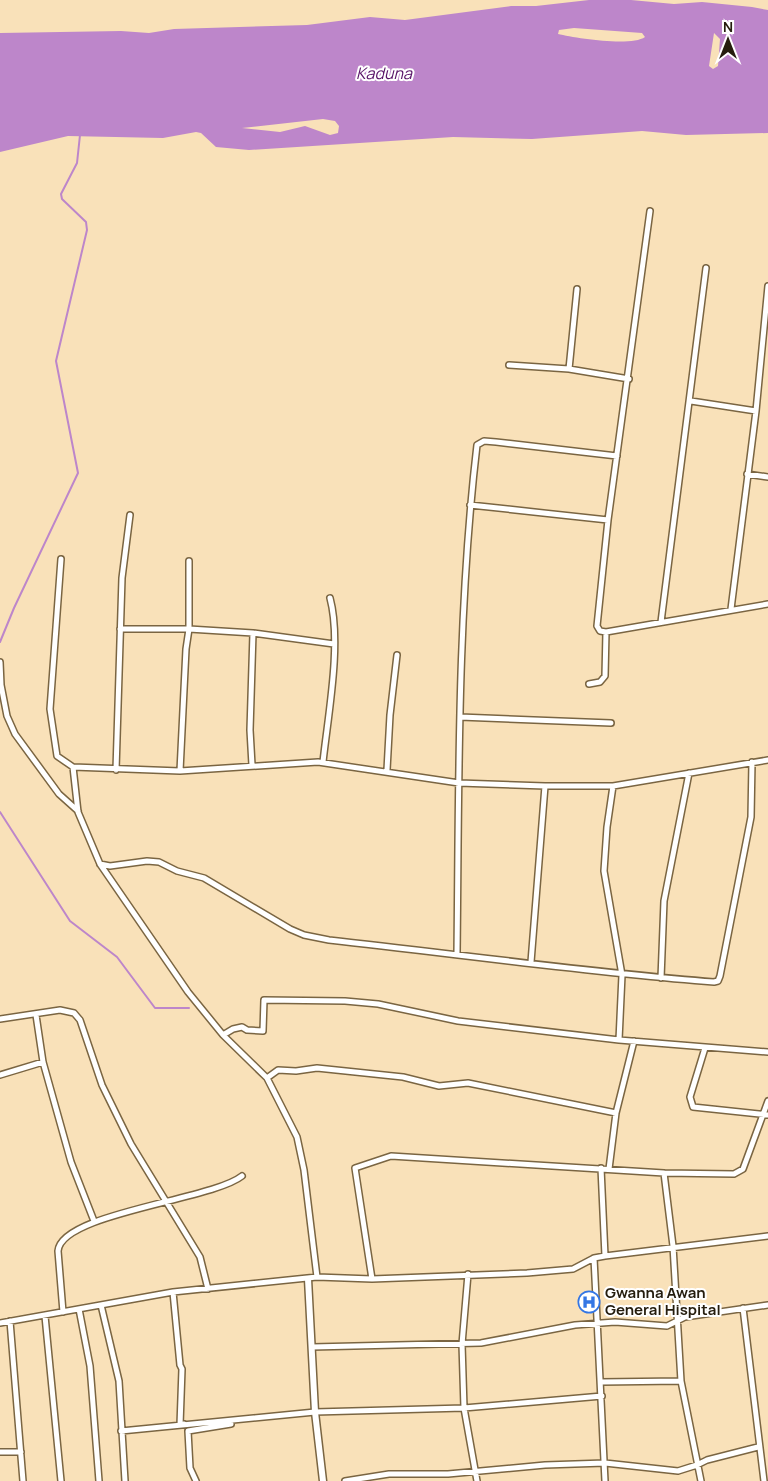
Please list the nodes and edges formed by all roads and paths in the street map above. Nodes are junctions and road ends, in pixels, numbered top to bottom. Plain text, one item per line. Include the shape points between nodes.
1 (650, 211) dead end
2 (706, 268) dead end
3 (768, 286) edge
4 (577, 289) dead end
5 (508, 366) dead end
6 (569, 369) junction
7 (629, 379) junction
8 (691, 401) junction
9 (756, 411) junction
10 (617, 456) junction
11 (747, 474) junction
12 (768, 477) edge
13 (470, 505) junction
14 (130, 515) dead end
15 (608, 520) junction
16 (61, 559) dead end
17 (189, 562) dead end
18 (330, 598) dead end
19 (768, 604) edge
20 (730, 609) junction
21 (661, 622) junction
22 (120, 629) junction
23 (189, 629) junction
24 (606, 632) junction
25 (253, 633) junction
26 (334, 644) junction
27 (397, 655) dead end
28 (0, 662) edge
29 (589, 684) dead end
30 (460, 717) junction
31 (611, 724) dead end
32 (768, 760) edge
33 (323, 762) junction
34 (752, 762) junction
35 (252, 765) junction
36 (73, 766) junction
37 (116, 770) junction
38 (387, 770) junction
39 (180, 771) junction
40 (689, 773) junction
41 (459, 783) junction
42 (545, 786) junction
43 (614, 786) junction
44 (78, 812) junction
45 (100, 864) junction
46 (458, 954) junction
47 (531, 962) junction
48 (622, 975) junction
49 (661, 978) junction
50 (36, 1015) junction
51 (0, 1019) edge
52 (223, 1035) junction
53 (619, 1040) junction
54 (634, 1041) junction
55 (705, 1048) junction
56 (768, 1052) edge
57 (43, 1062) junction
58 (0, 1075) edge
59 (267, 1078) junction
60 (768, 1102) edge
61 (616, 1113) junction
62 (766, 1115) edge
63 (601, 1168) junction
64 (609, 1169) junction
65 (664, 1173) junction
66 (242, 1176) dead end
67 (165, 1202) junction
68 (94, 1221) junction
69 (768, 1236) edge
70 (673, 1246) junction
71 (605, 1256) junction
72 (594, 1258) junction
73 (468, 1274) junction
74 (317, 1278) junction
75 (308, 1279) junction
76 (372, 1279) junction
77 (208, 1289) junction
78 (173, 1292) junction
79 (101, 1305) junction
80 (768, 1305) edge
81 (743, 1308) junction
82 (79, 1309) junction
83 (62, 1312) junction
84 (45, 1316) junction
85 (677, 1320) junction
86 (10, 1321) junction
87 (0, 1323) edge
88 (597, 1323) junction
89 (462, 1344) junction
90 (312, 1347) junction
91 (681, 1381) junction
92 (601, 1382) junction
93 (602, 1396) junction
94 (464, 1408) junction
95 (315, 1412) junction
96 (276, 1416) junction
97 (249, 1419) junction
98 (121, 1431) junction
99 (758, 1448) junction
100 (0, 1452) edge
101 (21, 1452) junction
102 (605, 1463) junction
103 (697, 1465) junction
104 (475, 1472) junction
105 (23, 1481) edge
106 (61, 1481) edge
107 (99, 1481) edge
108 (125, 1481) edge
109 (196, 1481) edge
110 (324, 1481) edge
111 (345, 1481) edge
112 (477, 1481) edge
113 (605, 1481) edge
114 (701, 1481) edge
115 (764, 1481) edge

1 - 7 street
2 - 8 street
3 - 9 street
4 - 6 street
5 - 6 street
6 - 7 street
7 - 10 street
8 - 9 street
8 - 21 street
9 - 11 street
10 - 13 street via 496,442 479,443
10 - 15 street
11 - 12 street
11 - 20 street
13 - 15 street
13 - 30 street
14 - 22 street
15 - 24 street via 596,620 600,632
16 - 36 street via 50,710 57,756
17 - 23 street
18 - 26 street via 334,611
19 - 20 street
20 - 21 street
21 - 24 street
22 - 23 street
22 - 37 street
23 - 25 street
23 - 39 street
24 - 29 street via 605,676 600,682
25 - 26 street
25 - 35 street
26 - 33 street
27 - 38 street
28 - 44 street via 7,716 15,734 59,794
30 - 31 street
30 - 41 street
32 - 34 street
33 - 35 street
33 - 38 street
34 - 40 street
34 - 49 street via 751,817 718,981
35 - 39 street
36 - 37 street
36 - 44 street
37 - 39 street
38 - 41 street
40 - 43 street
40 - 49 street via 664,901
41 - 42 street
41 - 46 street
42 - 43 street
42 - 47 street
43 - 48 street via 604,871
44 - 45 street
45 - 46 street via 159,862 204,878 304,935
45 - 52 street via 188,992
46 - 47 street
47 - 48 street
48 - 49 street
48 - 53 street
50 - 51 street
50 - 57 street
50 - 67 street via 69,1011 80,1020 102,1085
52 - 53 street via 233,1028 242,1027 263,1031 264,1000 346,1001 378,1004 458,1021
52 - 59 street
53 - 54 street
54 - 55 street
54 - 61 street
55 - 56 street
55 - 62 street via 690,1098 693,1107
57 - 58 street
57 - 68 street via 71,1162
59 - 61 street via 278,1070 317,1068 403,1077 439,1086 468,1083
59 - 74 street via 297,1137
60 - 62 street
61 - 64 street
62 - 65 street via 739,1173
63 - 64 street
63 - 71 street
63 - 76 street via 391,1156 355,1168
64 - 65 street
65 - 70 street
66 - 67 street
67 - 68 street
67 - 77 street via 200,1257
68 - 83 street via 63,1238 59,1245
69 - 70 street
70 - 71 street
70 - 85 street
71 - 72 street
72 - 73 street via 573,1268
72 - 88 street
73 - 76 street
73 - 89 street
74 - 75 street
74 - 76 street
75 - 77 street
75 - 90 street
77 - 78 street
78 - 79 street
78 - 97 street via 182,1369 180,1425
79 - 82 street
79 - 98 street via 119,1380
80 - 81 street
81 - 85 street
81 - 99 street
82 - 83 street
82 - 107 street via 90,1366
83 - 84 street
84 - 86 street
84 - 106 street
85 - 88 street via 674,1325 667,1326
85 - 91 street
86 - 87 street
86 - 101 street
88 - 89 street
88 - 92 street
89 - 90 street
89 - 94 street
90 - 95 street
91 - 92 street
91 - 103 street
92 - 93 street
93 - 94 street
93 - 102 street
94 - 95 street
94 - 104 street
95 - 96 street
95 - 110 street
96 - 97 street
96 - 109 street via 188,1431 190,1468
97 - 98 street
98 - 108 street
99 - 103 street
99 - 115 street
100 - 101 street
101 - 105 street
102 - 103 street via 678,1471
102 - 104 street
102 - 113 street
103 - 114 street
104 - 111 street via 389,1474
104 - 112 street

